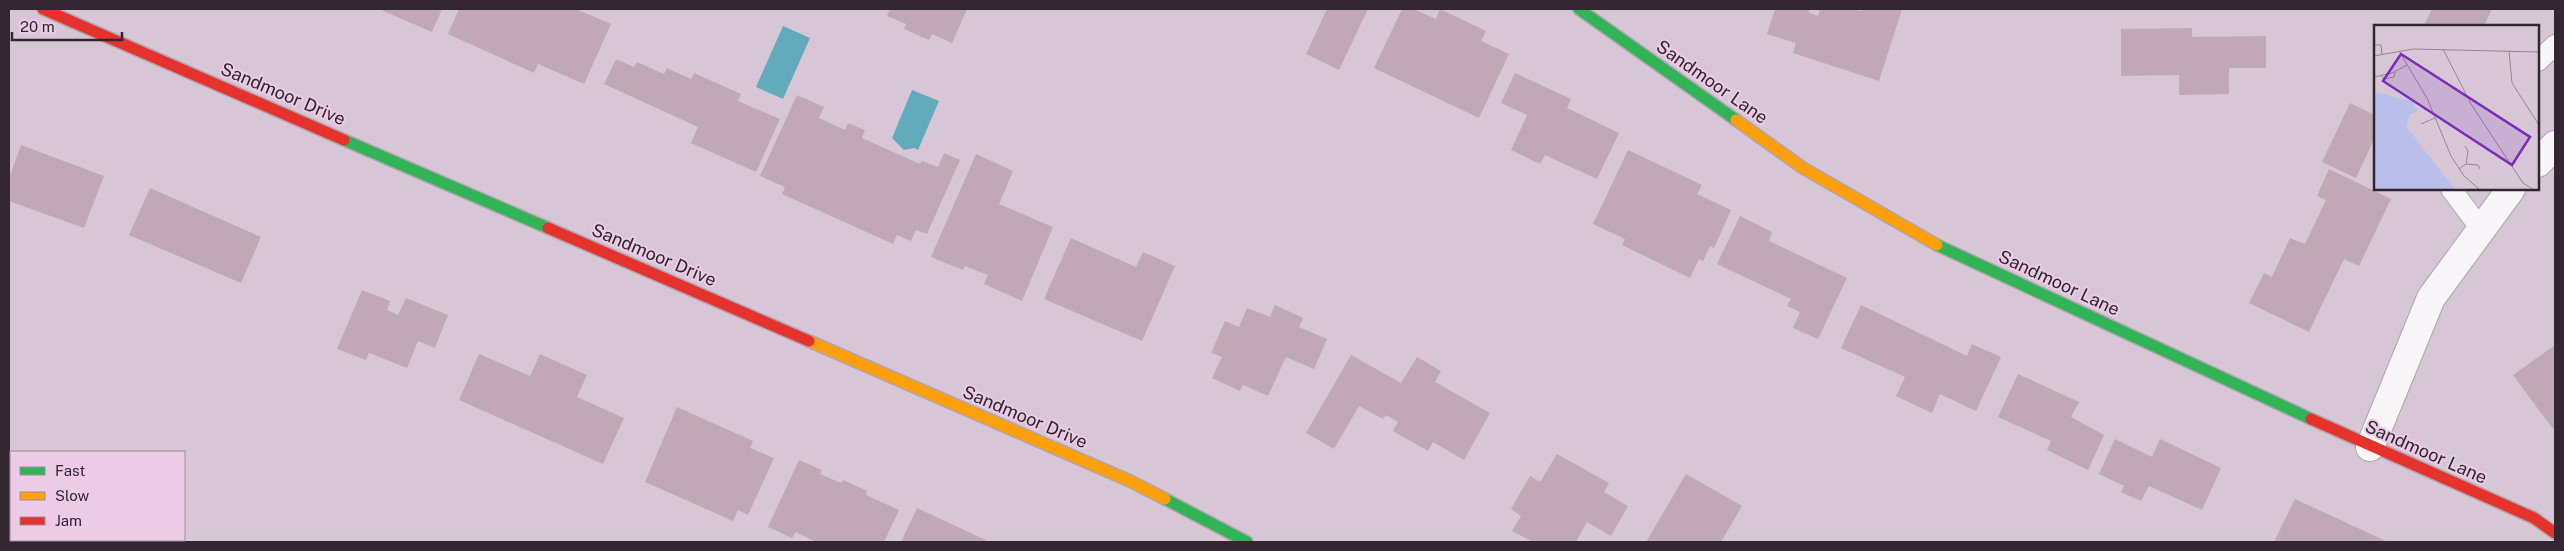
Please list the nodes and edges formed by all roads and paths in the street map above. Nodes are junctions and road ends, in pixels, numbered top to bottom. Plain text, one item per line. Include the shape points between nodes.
1 (43, 9) edge
2 (1579, 9) edge
3 (2555, 46) edge
4 (2539, 60) edge
5 (2555, 145) edge
6 (2539, 162) edge
7 (2452, 190) edge
8 (2510, 190) edge
9 (2481, 229) junction
10 (2370, 447) junction
11 (2555, 533) edge
12 (1247, 542) edge

1 - 12 street, Sandmoor Drive via 1130,481
2 - 10 street, Sandmoor Lane via 1803,168 1944,249
3 - 4 lane
5 - 6 street
7 - 9 lane
8 - 9 street
9 - 10 street via 2431,298
10 - 11 street, Sandmoor Lane via 2534,518

